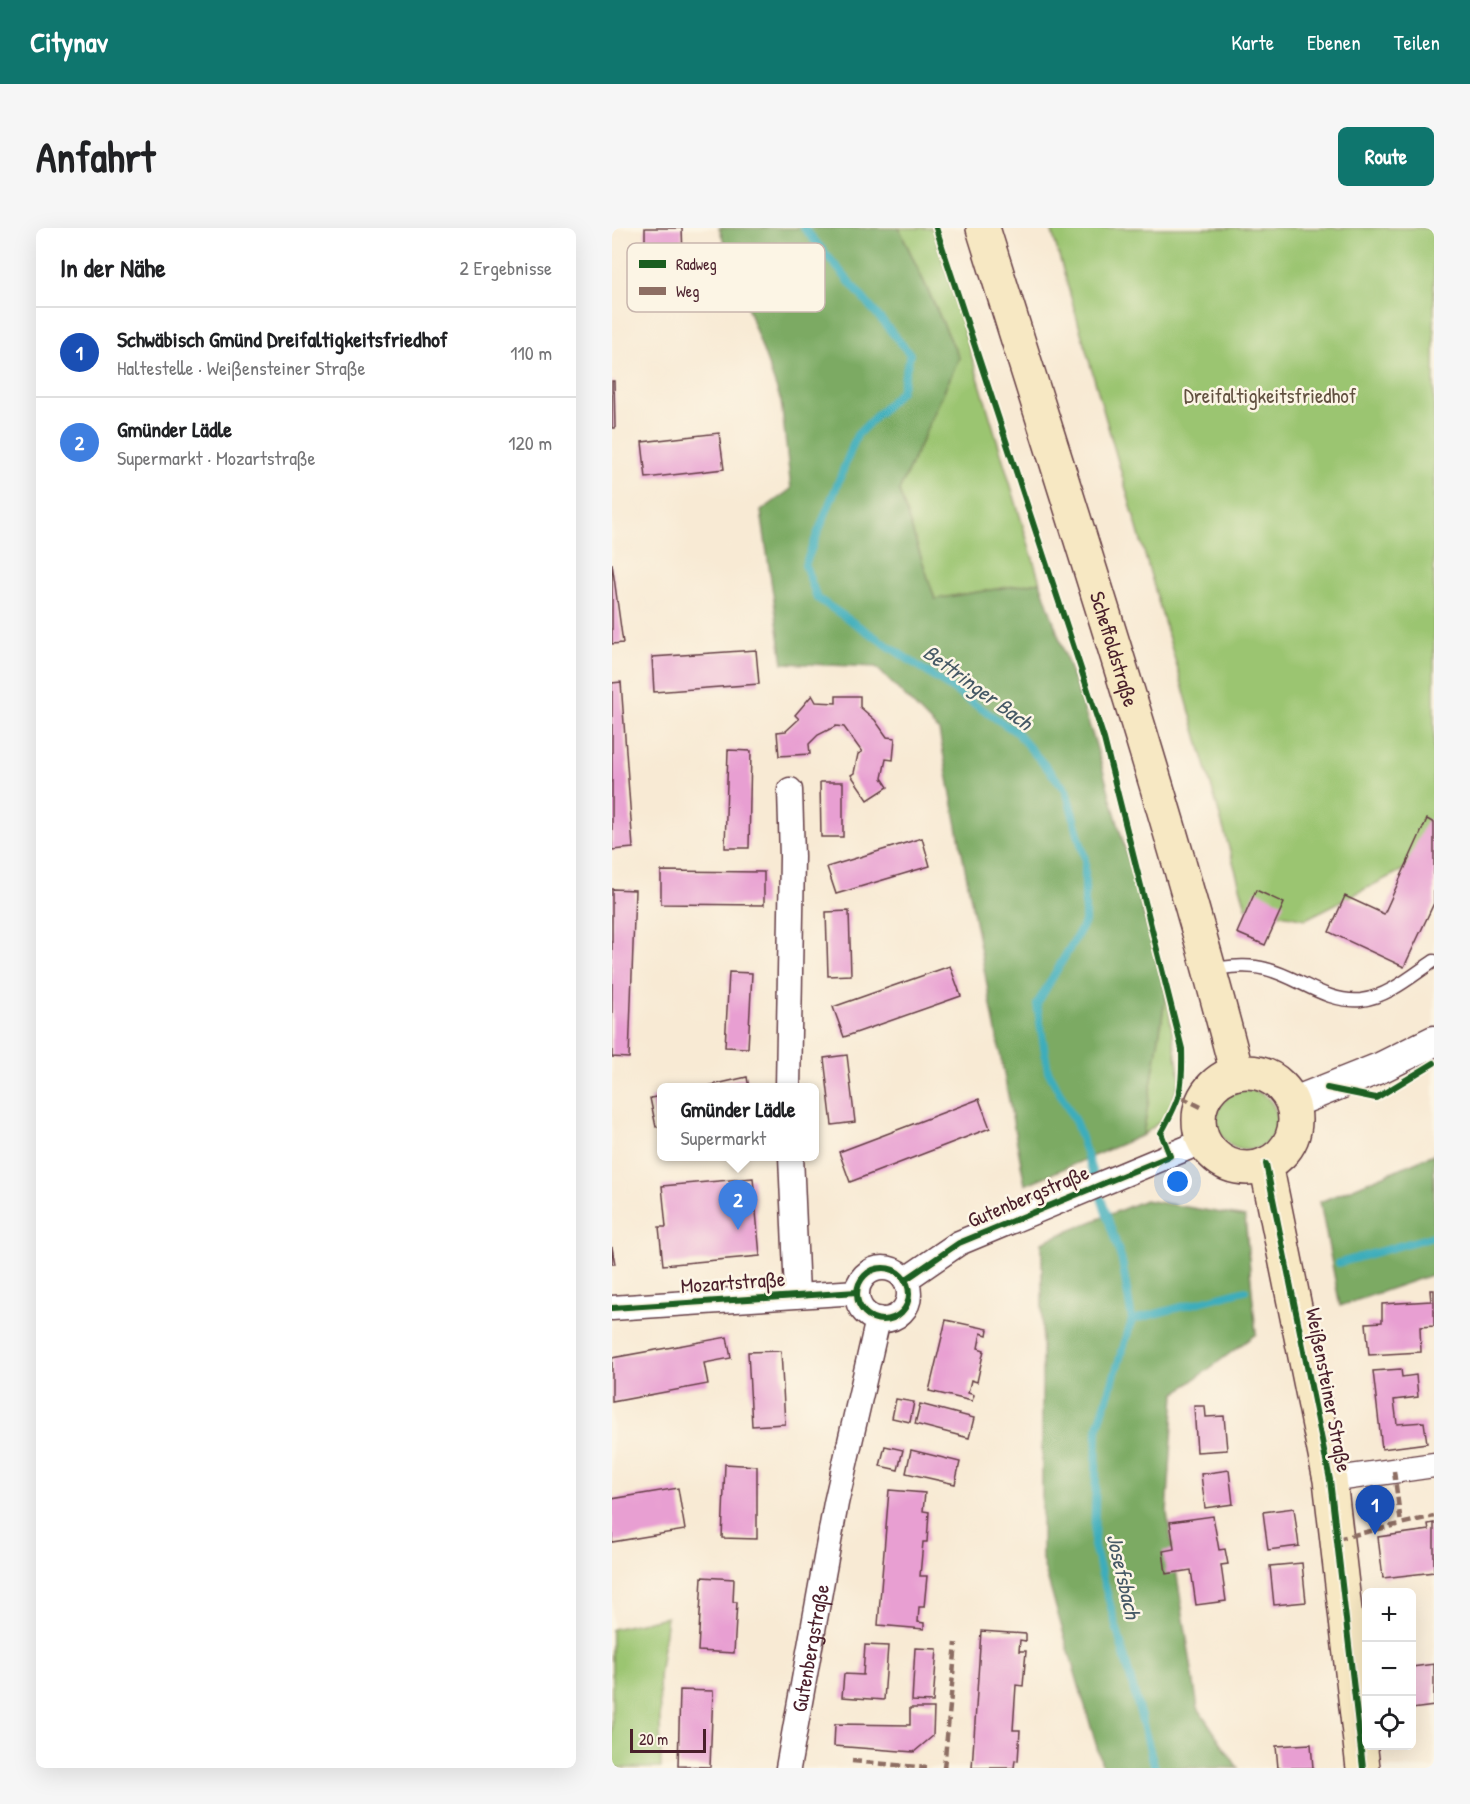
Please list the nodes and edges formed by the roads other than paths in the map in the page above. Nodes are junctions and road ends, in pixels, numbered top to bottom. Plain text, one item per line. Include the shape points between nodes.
1 (982, 228) edge
2 (790, 790) dead end
3 (1434, 961) edge
4 (1210, 970) junction
5 (1434, 1041) edge
6 (1237, 1073) junction
7 (788, 1083) edge
8 (1292, 1103) junction
9 (1204, 1141) junction
10 (791, 1161) edge
11 (1266, 1164) junction
12 (905, 1280) junction
13 (857, 1292) junction
14 (797, 1294) junction
15 (612, 1308) edge
16 (878, 1319) junction
17 (1434, 1465) edge
18 (1330, 1480) junction
19 (788, 1768) edge
20 (1363, 1768) edge

1 - 4 main road, Scheffoldstraße via 1142,737
2 - 7 street
3 - 4 lane via 1389,990 1363,1000 1330,996 1266,969 1242,966
4 - 6 main road, Scheffoldstraße
5 - 8 street via 1382,1067
6 - 8 main road via 1254,1072 1270,1078 1284,1089
6 - 9 main road via 1220,1081 1206,1095 1200,1121
8 - 11 main road via 1292,1139 1284,1151
9 - 11 main road via 1215,1155 1231,1164
9 - 12 street, Gutenbergstraße via 959,1243
10 - 14 street, Mozartstraße
11 - 18 main road, Weißensteiner Straße
12 - 13 street via 888,1268 877,1268 860,1281
12 - 16 street via 909,1299 904,1309 888,1319
13 - 14 street, Mozartstraße
13 - 16 street via 866,1314
14 - 15 street, Mozartstraße
16 - 19 street, Gutenbergstraße via 836,1503
17 - 18 street
18 - 20 main road, Weißensteiner Straße

